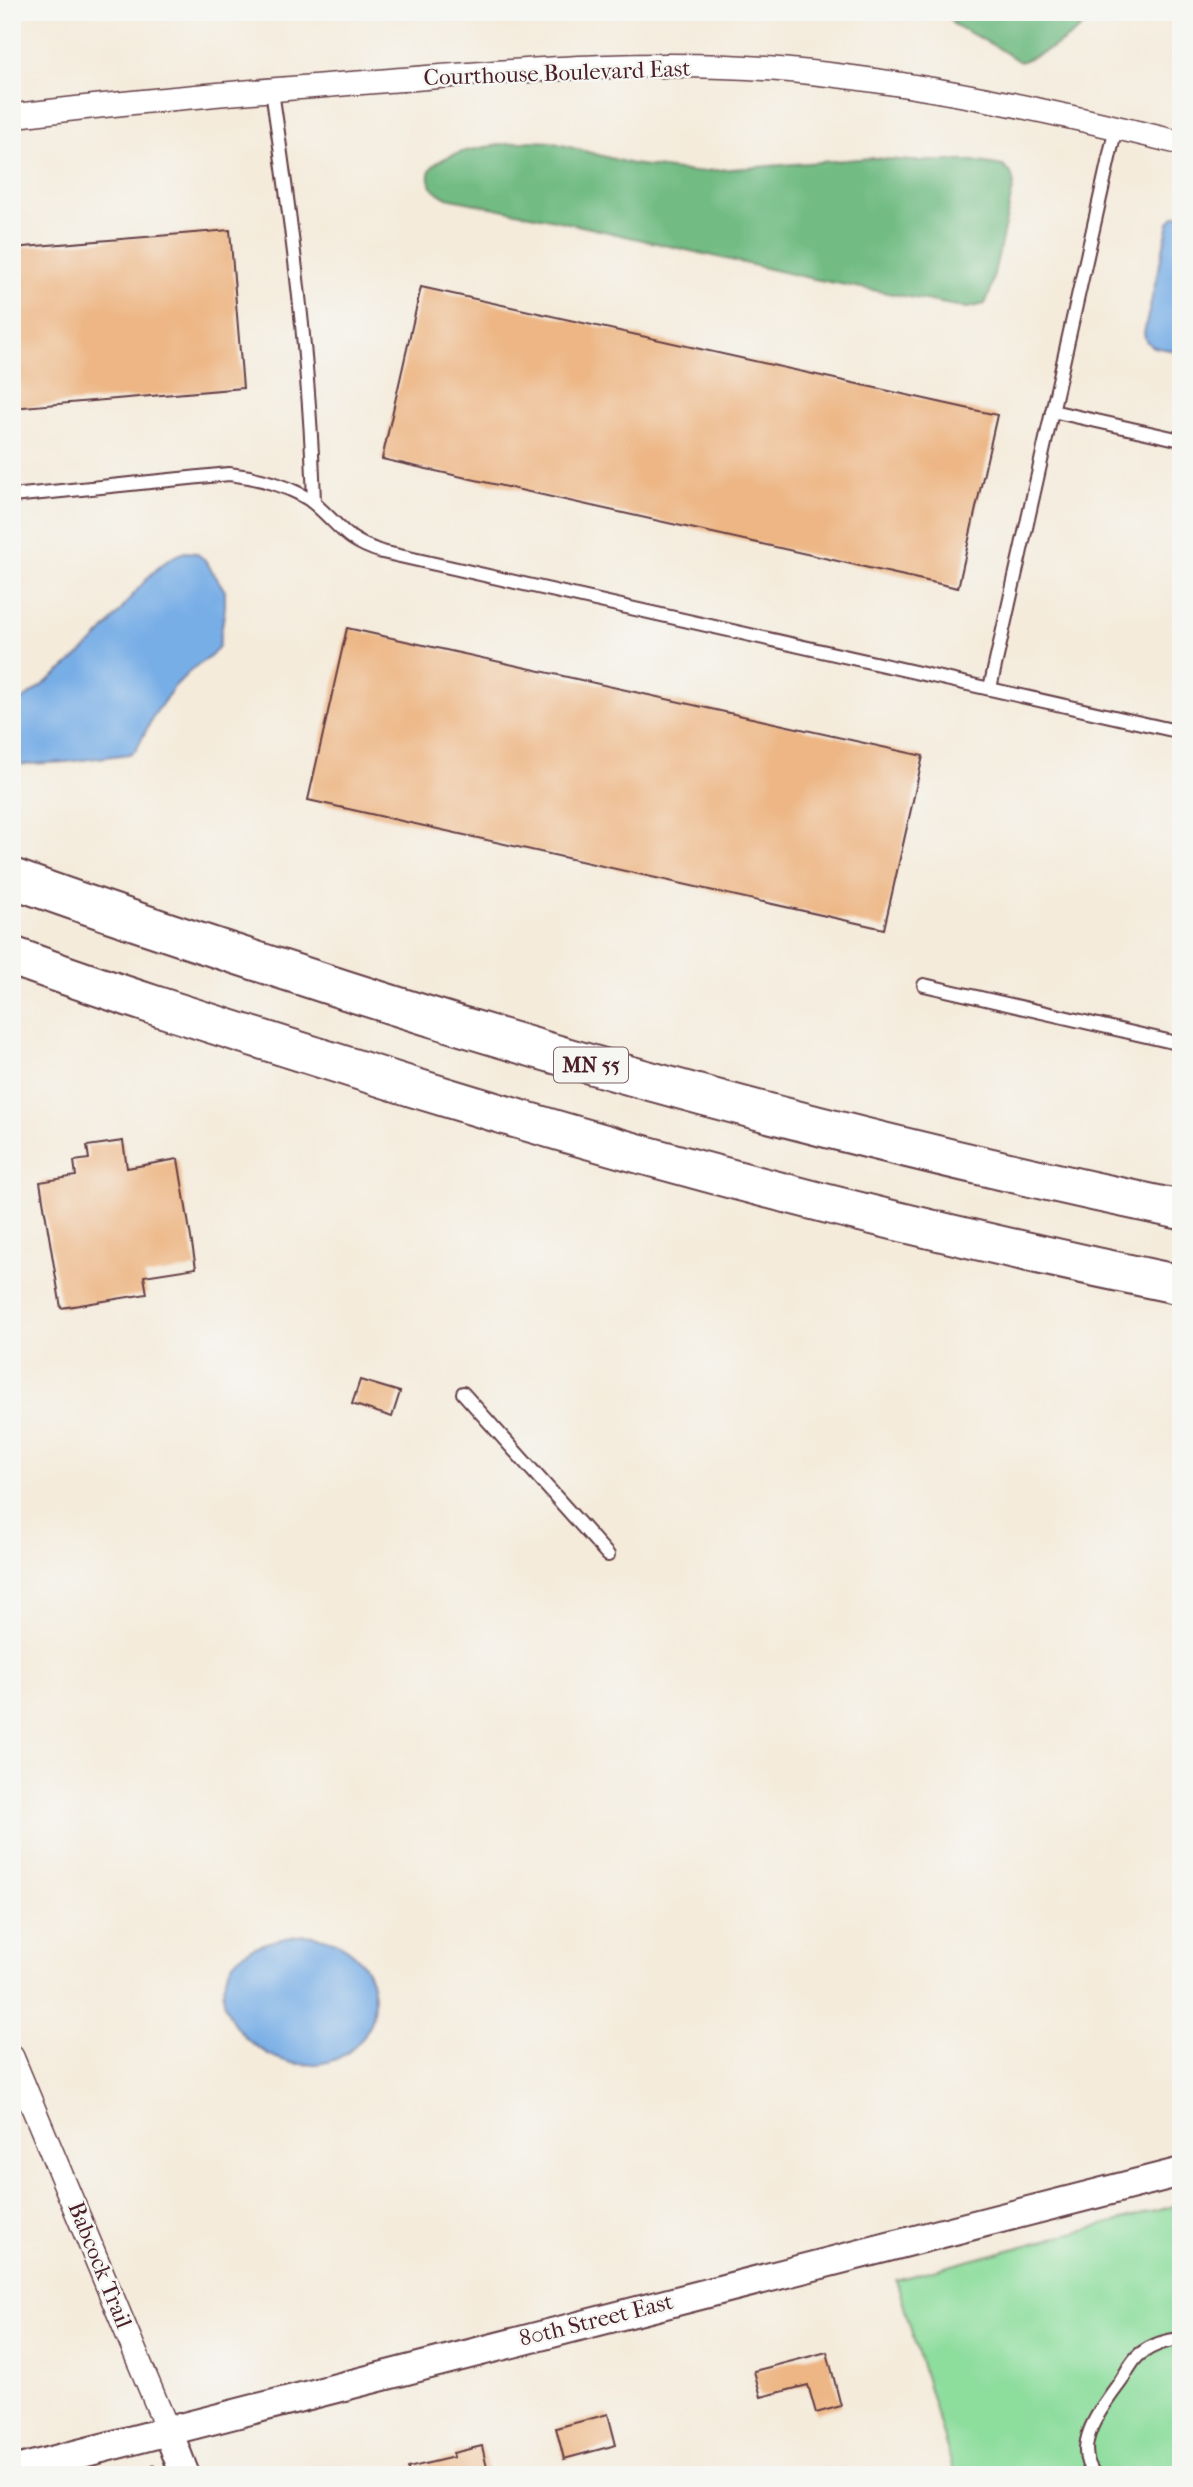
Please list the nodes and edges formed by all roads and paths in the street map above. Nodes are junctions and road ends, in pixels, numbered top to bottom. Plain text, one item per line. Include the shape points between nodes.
1 (272, 91) junction
2 (12, 116) edge
3 (1116, 127) junction
4 (1181, 144) edge
5 (1052, 411) junction
6 (1181, 440) edge
7 (12, 496) edge
8 (314, 503) junction
9 (990, 688) junction
10 (1181, 732) edge
11 (12, 878) edge
12 (12, 956) edge
13 (924, 985) dead end
14 (1181, 1044) edge
15 (1181, 1210) edge
16 (1181, 1285) edge
17 (463, 1393) dead end
18 (608, 1555) dead end
19 (12, 2057) edge
20 (1181, 2172) edge
21 (1181, 2339) edge
22 (167, 2431) junction
23 (181, 2467) edge
24 (12, 2471) edge
25 (123, 2475) edge
26 (1095, 2475) edge

1 - 2 street, Courthouse Boulevard East
1 - 3 street, Courthouse Boulevard East via 582,67 711,67 902,85
1 - 8 lane via 312,430
3 - 4 street, Courthouse Boulevard East
3 - 5 lane
5 - 6 lane
5 - 9 lane
7 - 8 lane via 229,474 256,477
8 - 9 lane via 338,529 359,544 382,552
9 - 10 lane
11 - 15 highway, MN 55 via 288,972 561,1056 895,1146
12 - 16 highway via 361,1072 611,1147 984,1243
13 - 14 lane
17 - 18 lane
19 - 22 street, Babcock Trail
20 - 22 street, 80th Street East
21 - 26 lane via 1167,2340 1139,2355 1093,2421 1086,2451
22 - 23 street, Babcock Trail
22 - 24 street, 80th Street East
23 - 25 path

